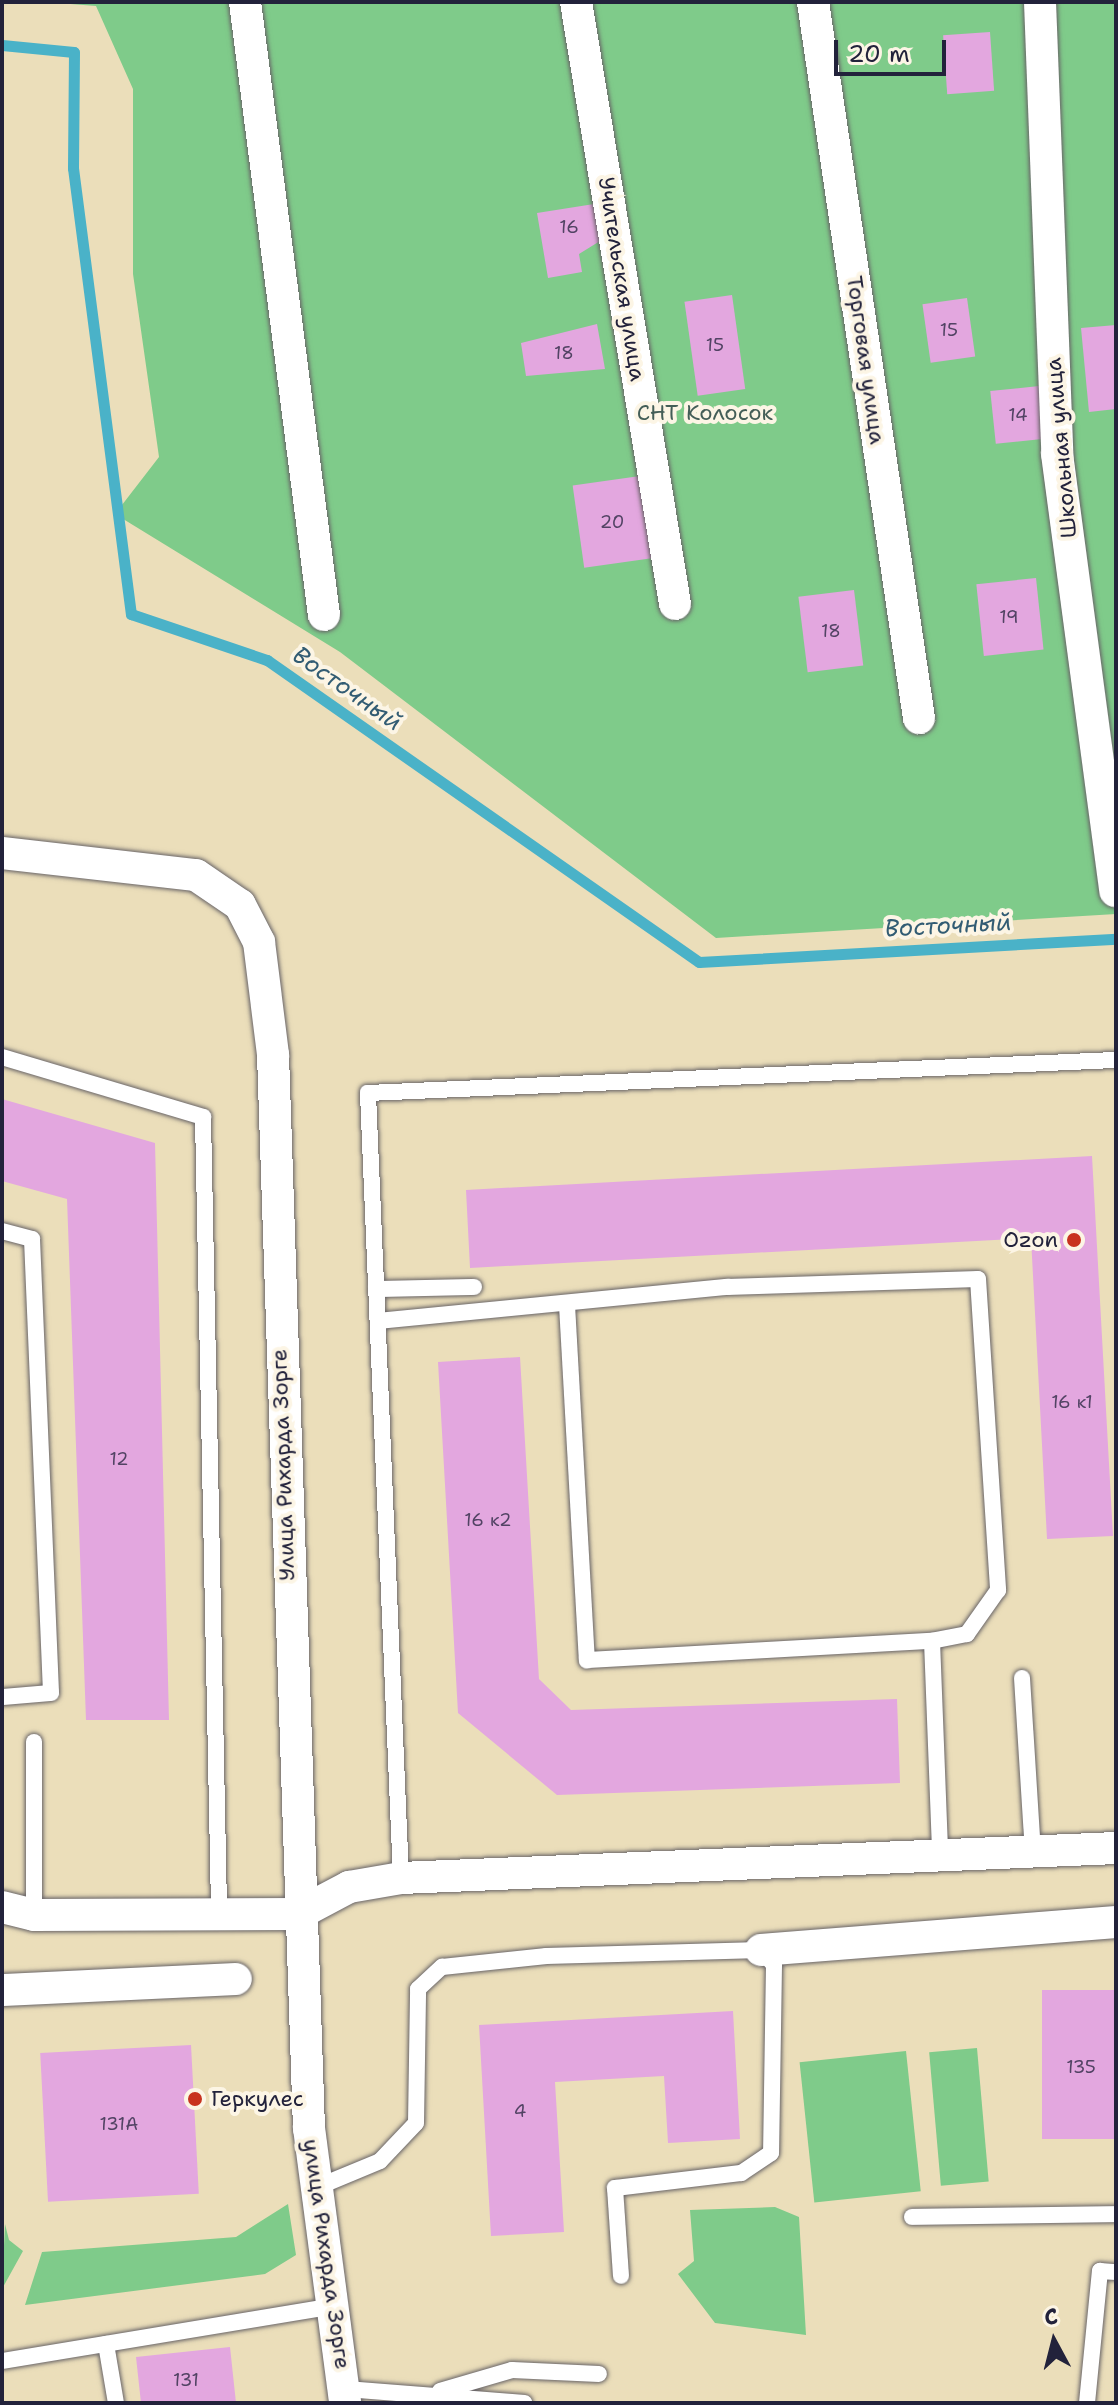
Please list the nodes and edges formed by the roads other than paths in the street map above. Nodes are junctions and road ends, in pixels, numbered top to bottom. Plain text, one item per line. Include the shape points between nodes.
1 (245, 2) edge
2 (576, 2) edge
3 (813, 2) edge
4 (1040, 2) edge
5 (675, 604) dead end
6 (324, 615) dead end
7 (919, 718) dead end
8 (2, 853) edge
9 (1115, 891) edge
10 (2, 1057) edge
11 (1116, 1060) edge
12 (2, 1231) edge
13 (474, 1287) dead end
14 (376, 1289) junction
15 (567, 1305) junction
16 (378, 1321) junction
17 (932, 1641) junction
18 (1022, 1678) dead end
19 (2, 1697) edge
20 (34, 1742) dead end
21 (1116, 1848) edge
22 (1033, 1851) junction
23 (940, 1853) junction
24 (401, 1878) junction
25 (2, 1907) edge
26 (219, 1909) junction
27 (298, 1914) junction
28 (34, 1915) junction
29 (1116, 1922) edge
30 (761, 1950) junction
31 (236, 1979) dead end
32 (2, 1990) edge
33 (320, 2186) junction
34 (1116, 2214) edge
35 (912, 2217) dead end
36 (1116, 2272) edge
37 (621, 2276) dead end
38 (336, 2306) junction
39 (106, 2344) junction
40 (2, 2361) edge
41 (599, 2374) dead end
42 (346, 2396) edge
43 (430, 2398) edge
44 (116, 2403) edge
45 (524, 2403) edge
46 (1087, 2403) edge

1 - 6 street
2 - 5 street, Учительская улица
3 - 7 street, Торговая улица
4 - 9 street, Школьная улица via 1057,454
8 - 27 street, Улица Рихарда Зорге via 196,875 240,905 259,942 268,1016
10 - 26 lane via 203,1117
11 - 14 lane via 368,1093
12 - 19 lane via 32,1239 51,1693
13 - 14 lane
14 - 16 lane
15 - 16 lane
15 - 17 lane via 587,1660
15 - 17 lane via 727,1287 978,1279 998,1590 967,1634
16 - 24 lane
17 - 23 lane
18 - 22 lane
20 - 28 lane
21 - 22 street
22 - 23 street
23 - 24 street
24 - 27 street via 349,1887
25 - 28 street
26 - 27 street
26 - 28 street
27 - 33 street, улица Рихарда Зорге via 309,2128
29 - 30 street
30 - 33 lane via 546,1956 442,1967 418,1989 416,2123 380,2161
30 - 37 lane via 774,1965 771,2153 741,2173 615,2188
31 - 32 street
33 - 38 street, улица Рихарда Зорге
34 - 35 lane
36 - 46 lane via 1100,2271
38 - 39 lane
38 - 42 street, улица Рихарда Зорге
39 - 40 lane
39 - 44 lane
41 - 43 lane via 512,2370
42 - 43 lane
43 - 45 lane

